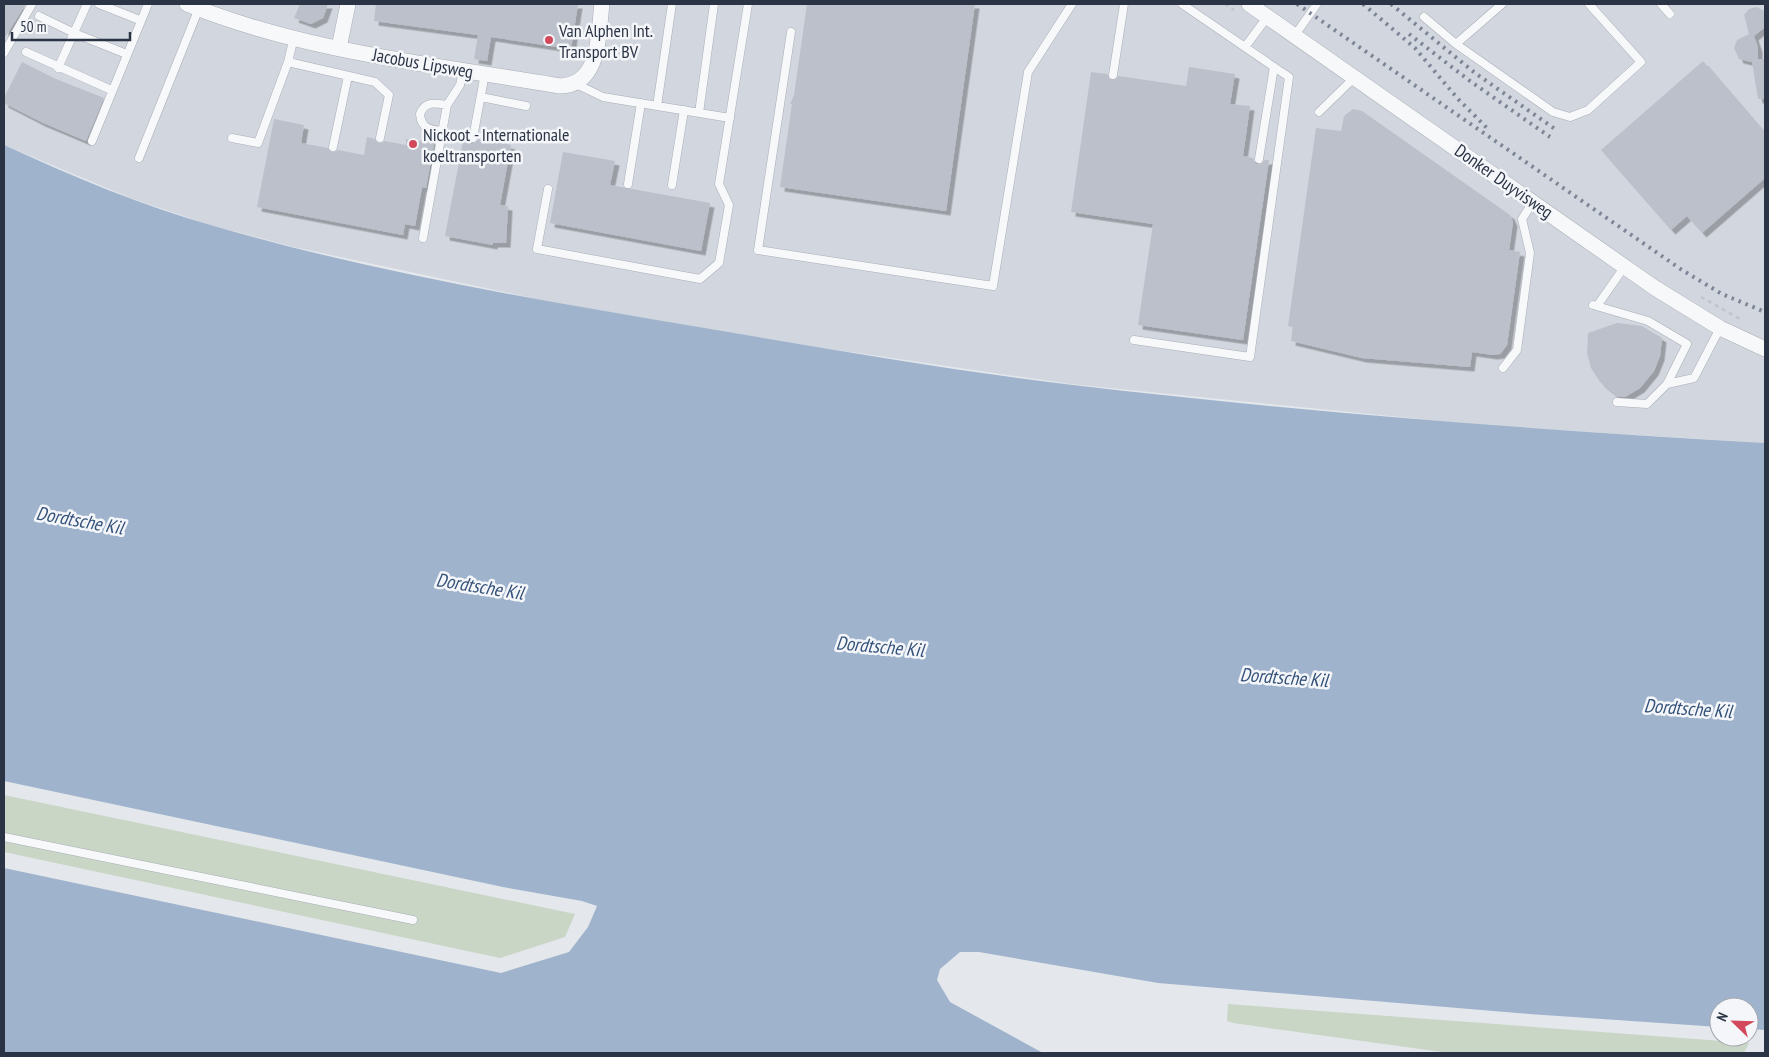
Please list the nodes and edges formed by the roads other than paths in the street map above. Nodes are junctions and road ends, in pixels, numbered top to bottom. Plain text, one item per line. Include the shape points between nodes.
1 (32, 4) edge
2 (87, 4) edge
3 (99, 4) edge
4 (148, 4) edge
5 (348, 4) edge
6 (602, 4) edge
7 (672, 4) edge
8 (714, 4) edge
9 (748, 4) edge
10 (1072, 4) edge
11 (1124, 4) edge
12 (1182, 4) edge
13 (1249, 4) edge
14 (1317, 4) edge
15 (1502, 4) edge
16 (1589, 4) edge
17 (1661, 4) edge
18 (199, 7) edge
19 (1670, 14) dead end
20 (39, 16) dead end
21 (1268, 16) junction
22 (1424, 17) dead end
23 (137, 19) dead end
24 (791, 32) dead end
25 (74, 33) junction
26 (1295, 35) junction
27 (294, 37) junction
28 (1456, 44) junction
29 (1245, 47) junction
30 (339, 48) junction
31 (26, 52) dead end
32 (4, 53) edge
33 (124, 53) dead end
34 (288, 62) junction
35 (1274, 67) junction
36 (58, 68) junction
37 (463, 70) junction
38 (485, 74) junction
39 (1114, 74) dead end
40 (348, 76) junction
41 (1355, 77) junction
42 (576, 84) junction
43 (109, 89) dead end
44 (481, 97) junction
45 (641, 103) junction
46 (447, 105) junction
47 (526, 106) dead end
48 (657, 106) junction
49 (684, 110) junction
50 (1319, 112) dead end
51 (699, 113) junction
52 (730, 118) junction
53 (443, 132) junction
54 (232, 138) dead end
55 (380, 138) dead end
56 (473, 138) dead end
57 (92, 141) dead end
58 (333, 147) dead end
59 (140, 158) dead end
60 (1259, 159) dead end
61 (628, 184) dead end
62 (672, 185) dead end
63 (548, 189) dead end
64 (1534, 201) junction
65 (423, 238) dead end
66 (1625, 266) junction
67 (1720, 328) junction
68 (1134, 340) dead end
69 (1765, 349) edge
70 (1503, 368) dead end
71 (1667, 384) junction
72 (1617, 402) dead end
73 (4, 838) edge
74 (413, 920) dead end

1 - 32 lane
2 - 25 lane
3 - 23 lane
4 - 57 lane
5 - 30 street
6 - 42 street via 591,69
7 - 48 lane
8 - 51 lane
9 - 52 lane
10 - 24 lane via 1028,72 993,286 758,250
11 - 39 lane
12 - 29 lane
13 - 21 street, Donker Duyvisweg
14 - 26 lane
15 - 28 lane
16 - 28 lane via 1641,62 1588,110 1577,116 1558,115
17 - 19 lane
18 - 27 street, Jacobus Lipsweg
18 - 59 lane
20 - 25 lane
21 - 26 street, Donker Duyvisweg
21 - 29 lane
22 - 28 lane
25 - 33 lane
25 - 36 lane
26 - 41 street, Donker Duyvisweg
27 - 30 street, Jacobus Lipsweg
27 - 34 lane
29 - 35 lane
30 - 37 street, Jacobus Lipsweg
31 - 36 lane
34 - 40 lane
34 - 54 lane via 258,144
35 - 60 lane
35 - 68 lane via 1289,77 1250,357
36 - 43 lane
37 - 38 street, Jacobus Lipsweg
37 - 46 lane via 460,85
38 - 42 street, Jacobus Lipsweg via 560,86
38 - 44 lane
40 - 55 lane via 375,82 389,95
40 - 58 lane
41 - 50 lane
41 - 64 street, Donker Duyvisweg
42 - 45 lane via 603,97
44 - 47 lane
44 - 56 lane
45 - 48 lane
45 - 61 lane
46 - 53 lane
46 - 53 lane via 429,103 420,114 425,127
48 - 49 lane
49 - 51 lane
49 - 62 lane
51 - 52 lane
52 - 63 lane via 720,184 729,205 719,263 700,279 537,250
53 - 65 lane
64 - 66 street, Donker Duyvisweg
64 - 70 lane via 1522,219 1530,253 1517,350
66 - 67 street, Donker Duyvisweg
66 - 71 lane via 1595,306 1648,321 1687,344
67 - 69 street, Donker Duyvisweg
67 - 71 lane via 1694,378
71 - 72 lane via 1647,404
73 - 74 lane

